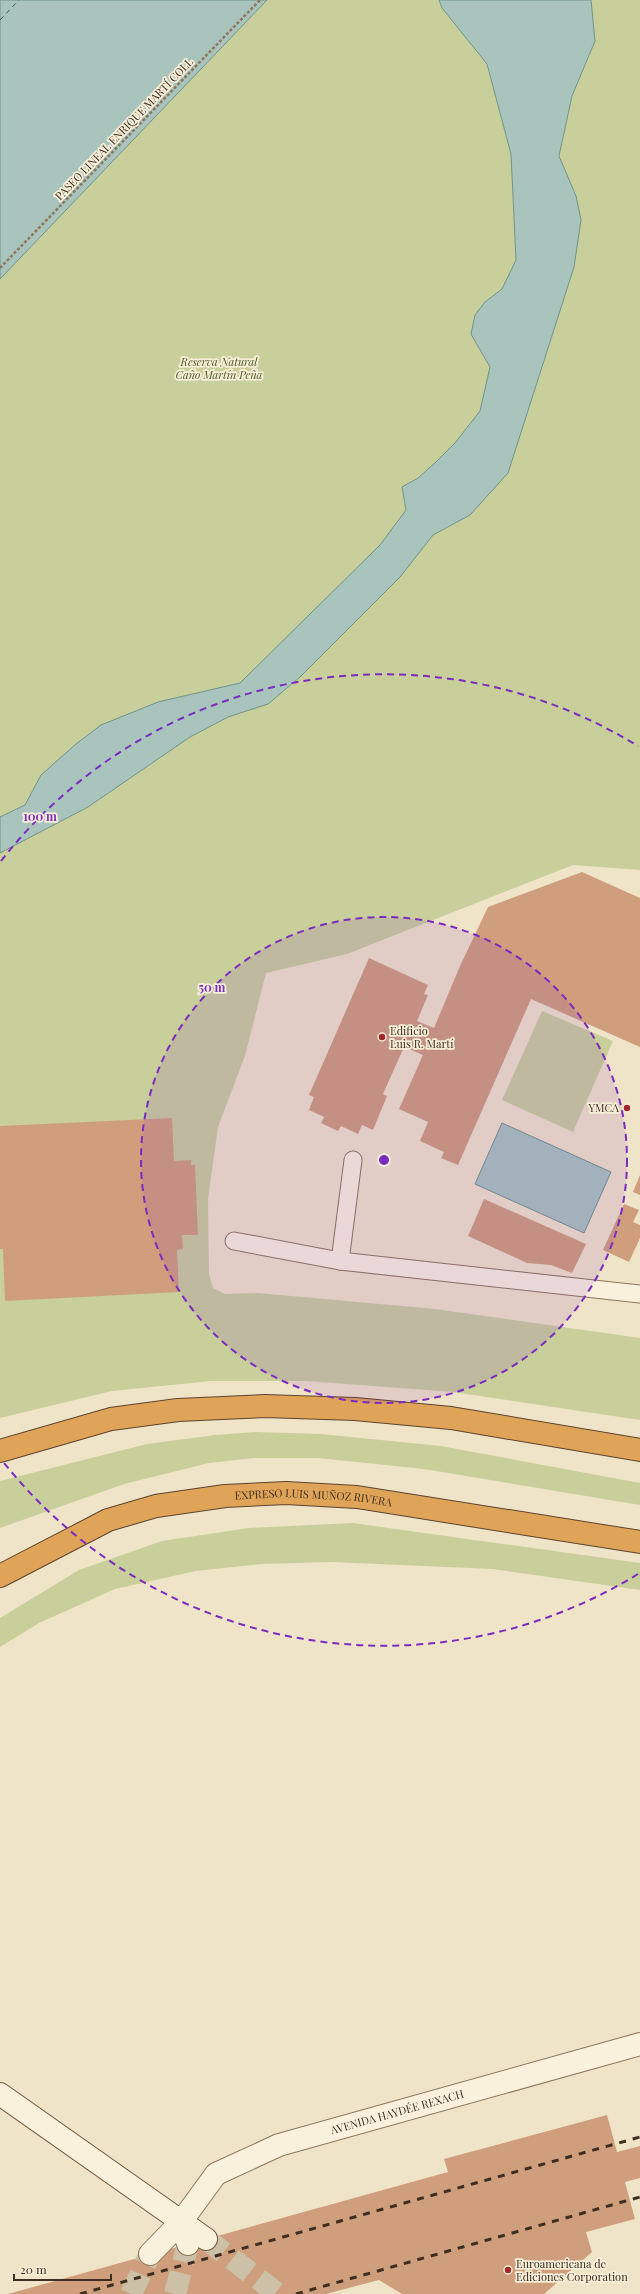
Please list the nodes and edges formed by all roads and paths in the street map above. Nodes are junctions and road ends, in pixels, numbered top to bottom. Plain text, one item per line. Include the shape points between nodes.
1 (260, 0) edge
2 (0, 268) edge
3 (353, 1160) dead end
4 (234, 1241) dead end
5 (340, 1261) junction
6 (640, 1294) edge
7 (640, 1450) edge
8 (0, 1451) edge
9 (640, 1542) edge
10 (0, 1576) edge
11 (640, 2044) edge
12 (0, 2094) edge
13 (181, 2222) junction
14 (197, 2242) tunnel mouth
15 (150, 2254) tunnel mouth

1 - 2 path, PASEO LINEAL ENRIQUE MARTÍ COLL
3 - 5 lane
4 - 5 lane
5 - 6 lane
7 - 8 highway via 451,1418 355,1409 265,1406 178,1410 111,1419
9 - 10 highway, EXPRESO LUIS MUÑOZ RIVERA via 357,1497 286,1493 225,1496 156,1506 108,1520
11 - 13 street, AVENIDA HAYDÉE REXACH via 279,2145 216,2174
12 - 13 street
13 - 14 street
13 - 15 street, AVENIDA HAYDÉE REXACH

